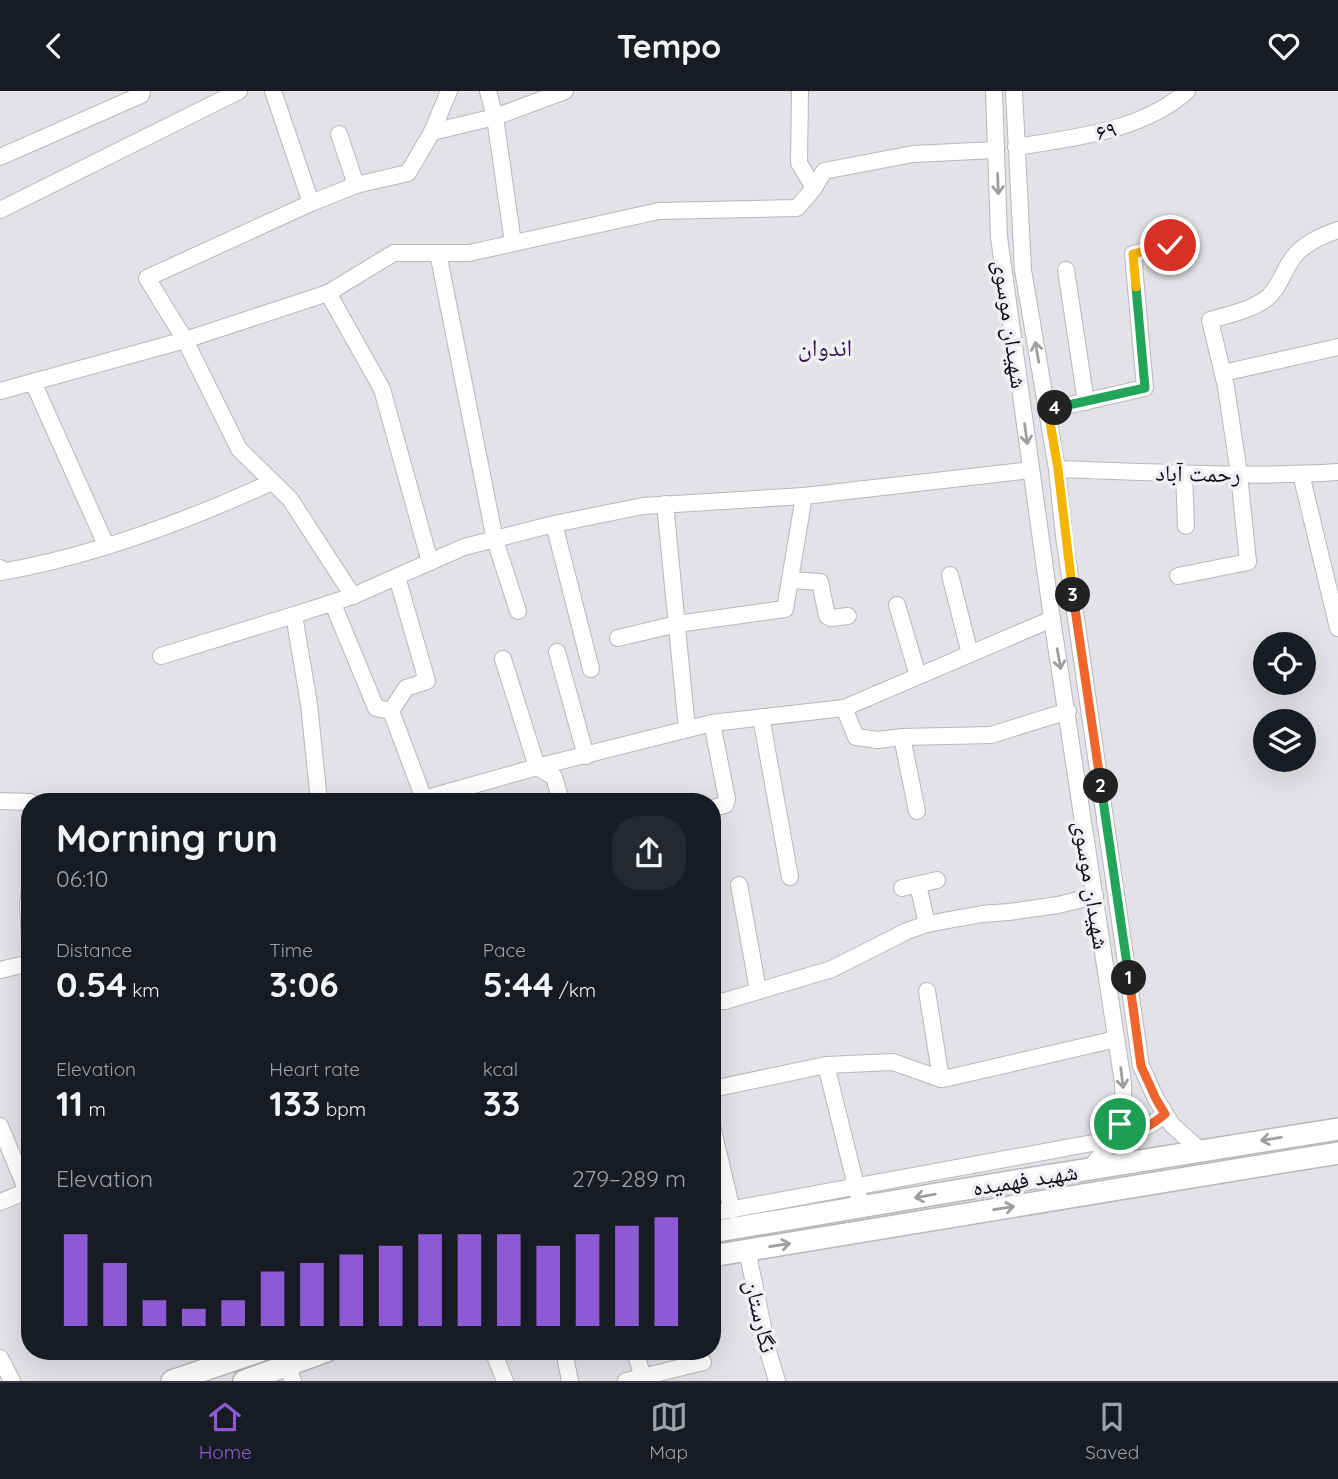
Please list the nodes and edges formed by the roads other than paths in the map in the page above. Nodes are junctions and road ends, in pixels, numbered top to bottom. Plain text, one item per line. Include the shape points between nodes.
1 (142, 91) edge
2 (239, 91) edge
3 (273, 91) edge
4 (449, 91) edge
5 (488, 91) edge
6 (565, 91) edge
7 (800, 91) edge
8 (994, 91) edge
9 (1014, 91) edge
10 (1187, 91) edge
11 (495, 117) junction
12 (432, 132) junction
13 (340, 134) dead end
14 (1016, 147) junction
15 (996, 150) junction
16 (0, 157) edge
17 (356, 185) junction
18 (814, 188) junction
19 (311, 203) junction
20 (0, 210) edge
21 (1338, 230) edge
22 (513, 243) junction
23 (1170, 245) dead end
24 (438, 253) junction
25 (1066, 270) dead end
26 (328, 293) junction
27 (185, 340) junction
28 (1338, 347) edge
29 (1223, 373) junction
30 (33, 382) junction
31 (0, 391) edge
32 (1086, 401) junction
33 (1048, 410) junction
34 (1058, 469) junction
35 (1031, 470) junction
36 (1338, 472) edge
37 (1184, 473) junction
38 (1239, 474) junction
39 (1301, 474) junction
40 (272, 482) junction
41 (804, 496) junction
42 (665, 504) junction
43 (554, 524) junction
44 (1186, 526) dead end
45 (495, 540) junction
46 (106, 545) junction
47 (430, 562) junction
48 (0, 568) edge
49 (950, 575) dead end
50 (397, 576) junction
51 (1178, 576) dead end
52 (792, 580) junction
53 (353, 596) junction
54 (332, 604) junction
55 (897, 605) dead end
56 (518, 611) dead end
57 (294, 615) junction
58 (848, 616) dead end
59 (1052, 619) junction
60 (677, 624) junction
61 (1338, 628) edge
62 (618, 638) dead end
63 (557, 652) dead end
64 (970, 654) junction
65 (160, 656) dead end
66 (503, 659) dead end
67 (591, 669) dead end
68 (918, 676) junction
69 (844, 708) junction
70 (391, 711) junction
71 (1068, 711) junction
72 (761, 717) junction
73 (712, 723) junction
74 (687, 729) junction
75 (902, 737) junction
76 (586, 756) junction
77 (537, 767) junction
78 (318, 793) edge
79 (421, 793) edge
80 (448, 793) edge
81 (559, 793) edge
82 (0, 800) edge
83 (21, 802) edge
84 (721, 806) edge
85 (917, 811) dead end
86 (790, 877) dead end
87 (937, 880) dead end
88 (739, 885) dead end
89 (1094, 896) junction
90 (926, 925) junction
91 (21, 965) edge
92 (0, 970) edge
93 (758, 989) junction
94 (926, 991) dead end
95 (721, 1001) edge
96 (1116, 1039) junction
97 (825, 1065) junction
98 (941, 1079) junction
99 (721, 1087) edge
100 (1165, 1114) junction
101 (0, 1126) edge
102 (1338, 1129) edge
103 (1117, 1131) junction
104 (1201, 1151) junction
105 (1338, 1153) edge
106 (721, 1164) edge
107 (1089, 1169) junction
108 (21, 1173) edge
109 (21, 1194) edge
110 (859, 1197) junction
111 (0, 1202) edge
112 (732, 1210) junction
113 (721, 1212) edge
114 (721, 1230) edge
115 (747, 1250) junction
116 (721, 1254) edge
117 (0, 1358) edge
118 (234, 1360) edge
119 (312, 1360) edge
120 (497, 1360) edge
121 (566, 1360) edge
122 (638, 1360) edge
123 (704, 1362) dead end
124 (290, 1373) edge
125 (643, 1379) edge
126 (12, 1381) edge
127 (172, 1381) edge
128 (244, 1381) edge
129 (505, 1381) edge
130 (570, 1381) edge
131 (626, 1381) edge
132 (778, 1381) edge

1 - 16 street via 142,95
2 - 20 street
3 - 19 street
4 - 12 street
5 - 11 street
6 - 11 street
7 - 18 street via 799,163
8 - 15 street, شهیدان موسوی
9 - 14 street, شهیدان موسوی
10 - 14 street, ۶۹ via 1172,105 1127,125
11 - 12 street
11 - 22 street
12 - 17 street via 408,173
13 - 17 street
33 -> 14 street, شهیدان موسوی via 1023,270
15 - 18 street via 913,154 824,171
15 -> 35 street, شهیدان موسوی via 999,237
17 - 19 street
18 - 22 street via 797,208 659,211
19 - 27 street via 147,278
21 - 29 street via 1295,255 1283,279 1265,299 1210,320
22 - 24 street via 469,253
23 - 32 street via 1133,254 1145,388
24 - 26 street via 394,253
24 - 45 street
25 - 32 street
26 - 27 street
26 - 47 street via 382,389
27 - 30 street
27 - 40 street via 239,449
28 - 29 street
29 - 38 street
30 - 31 street
30 - 46 street
32 - 33 street
33 - 34 street, شهیدان موسوی
34 - 37 street, رحمت آباد
34 - 100 street, شهیدان موسوی via 1141,1066
35 - 41 street
35 - 59 street, شهیدان موسوی
36 - 39 street, رحمت آباد
37 - 38 street, رحمت آباد
37 - 44 street
38 - 39 street, رحمت آباد
38 - 51 street via 1248,562
39 - 61 street
40 - 46 street via 222,505
40 - 53 street via 289,499
41 - 42 street
41 - 52 street
42 - 43 street
42 - 60 street
43 - 45 street
43 - 67 street
45 - 47 street
45 - 56 street
46 - 48 street via 45,564 1,572
47 - 50 street
49 - 64 street
50 - 53 street
50 - 70 street via 427,681 406,688
52 - 58 street via 820,582 827,616
52 - 60 street via 785,608
53 - 54 street
54 - 57 street
54 - 70 street via 376,708
55 - 68 street
57 - 65 street
57 - 78 street
59 - 64 street
59 -> 71 street, شهیدان موسوی
60 - 62 street
60 - 74 street
63 - 76 street
64 - 68 street
66 - 77 street
68 - 69 street
69 - 72 street
69 - 75 street via 856,737
70 - 79 street
71 - 75 street via 991,735
71 - 89 street, شهیدان موسوی
72 - 73 street
72 - 86 street
73 - 74 street
73 - 84 street via 727,799
74 - 76 street
75 - 85 street
76 - 77 street
77 - 80 street
77 - 81 street via 554,777
82 - 83 street
87 - 90 street via 910,886
88 - 93 street
89 - 90 street
89 - 96 street, شهیدان موسوی
90 - 93 street via 832,969
91 - 92 street
93 - 95 street
94 - 98 street
96 - 98 street
96 -> 103 street, شهیدان موسوی via 1124,1112
97 - 98 street via 893,1062
97 - 99 street
97 - 110 street
100 - 103 street via 1150,1126
100 - 104 street, شهیدان موسوی
101 - 108 street
102 -> 104 main road, شهید فهمیده
103 - 107 street
103 - 110 street
104 - 107 main road, شهید فهمیده
115 -> 105 main road, شهید فهمیده
106 - 112 street
107 -> 110 main road, شهید فهمیده
109 - 111 street
110 - 112 street
110 - 114 main road, شهید فهمیده
112 - 113 street
115 - 116 main road, شهید فهمیده
115 - 132 street, نگارستان
117 - 126 street
118 - 127 main road
119 - 124 main road
120 - 129 street
121 - 130 street
122 - 125 street
123 - 125 street
124 - 128 main road
125 - 131 street

